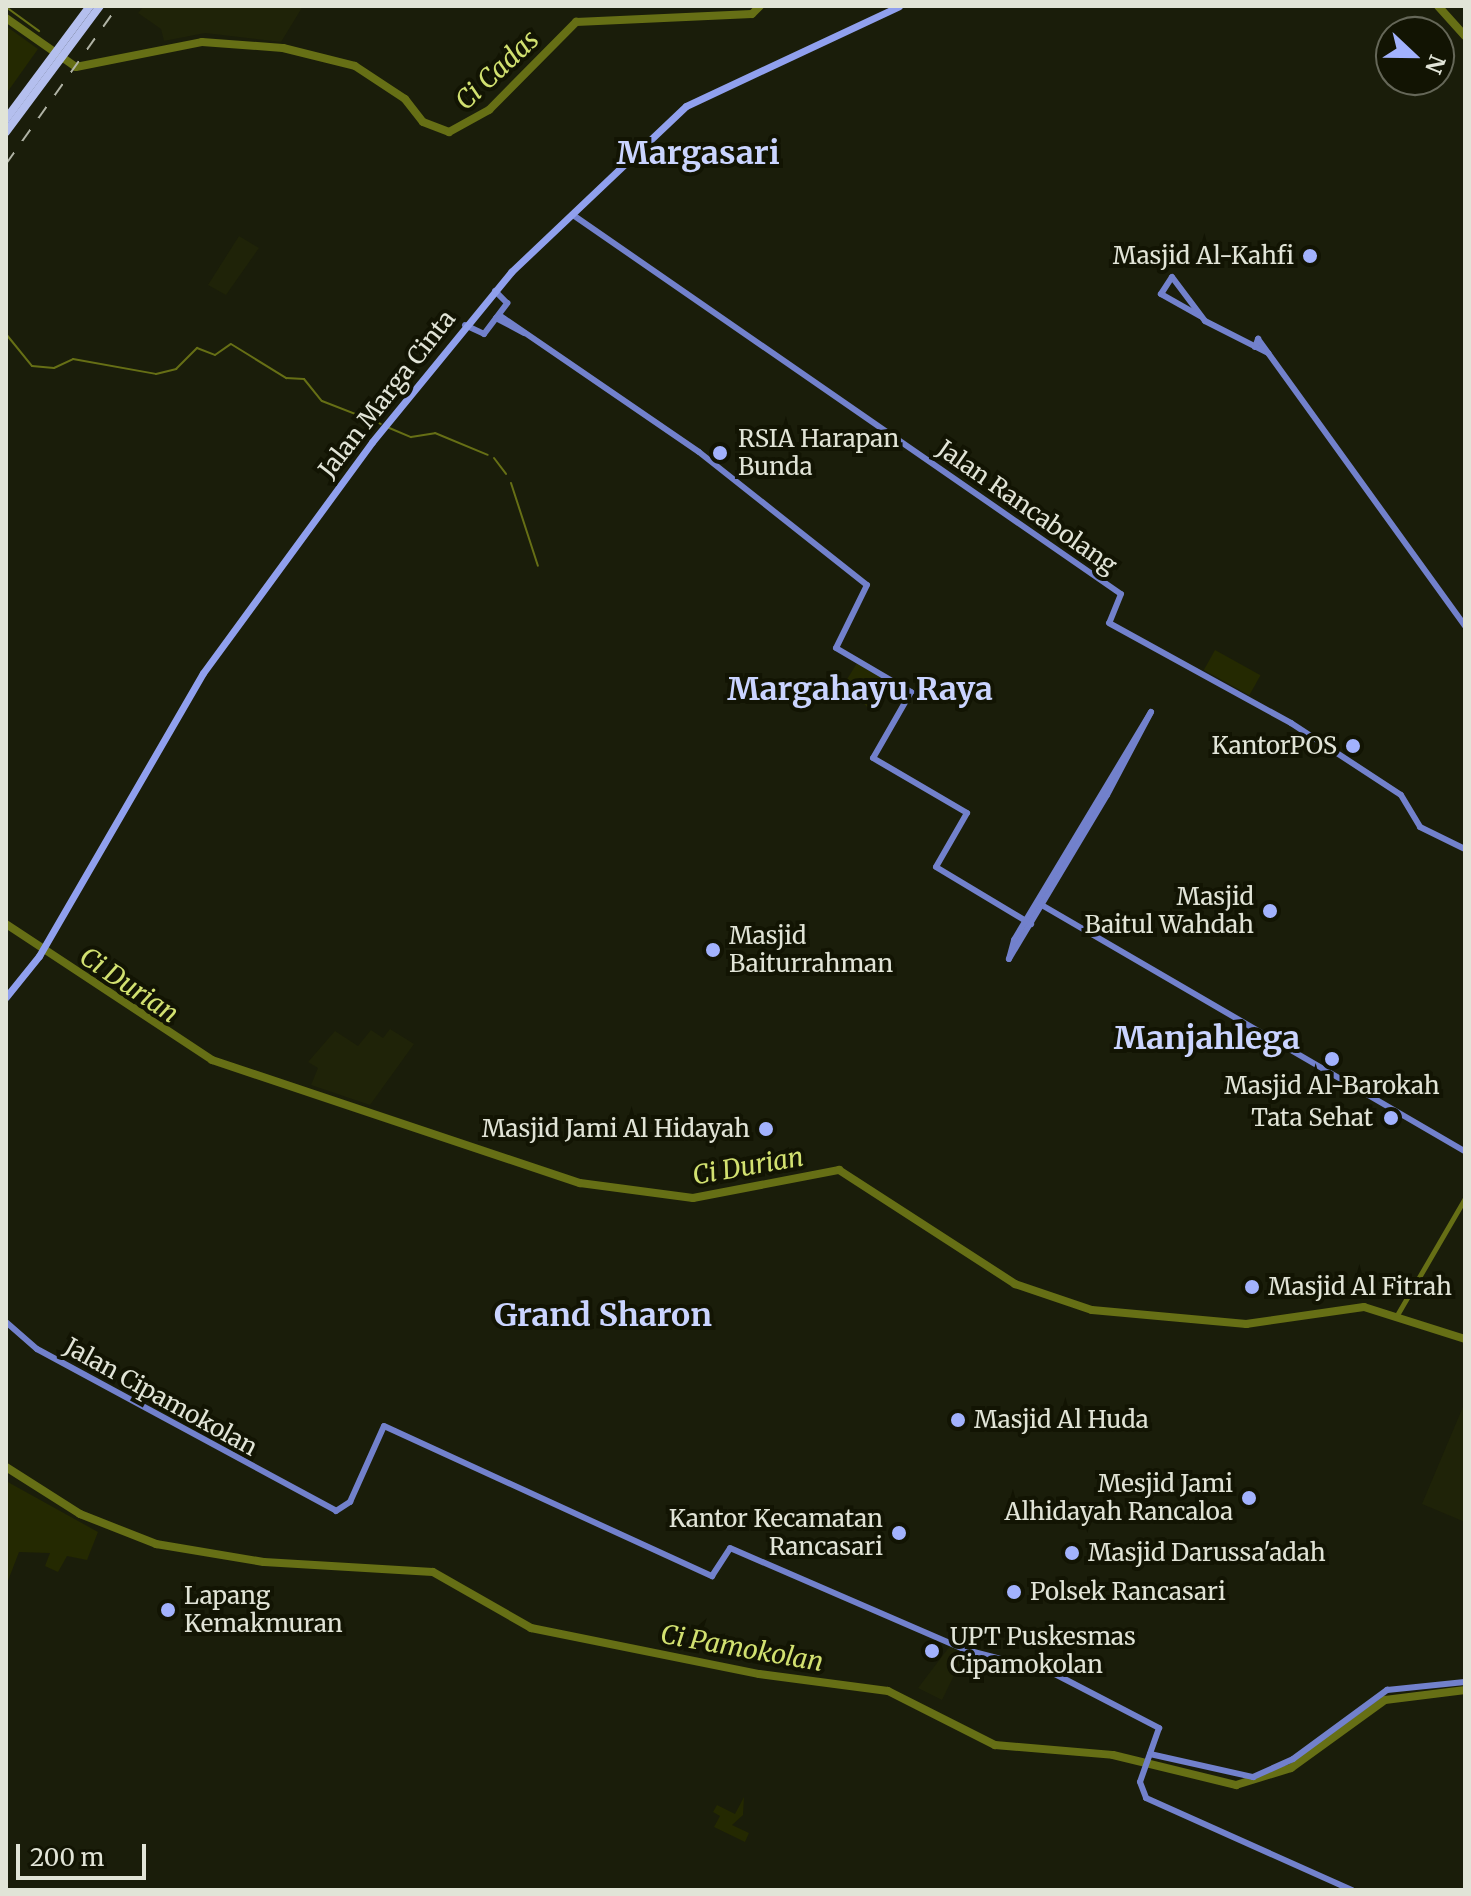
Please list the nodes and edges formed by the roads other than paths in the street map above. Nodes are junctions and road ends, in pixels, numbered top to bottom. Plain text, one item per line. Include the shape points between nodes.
1 (90, 6) edge
2 (100, 6) edge
3 (899, 6) edge
4 (66, 47) junction
5 (54, 63) junction
6 (6, 119) edge
7 (6, 132) edge
8 (571, 217) junction
9 (495, 291) junction
10 (498, 316) junction
11 (1200, 316) junction
12 (465, 325) junction
13 (1465, 626) edge
14 (1465, 849) edge
15 (1040, 904) junction
16 (1029, 922) junction
17 (6, 997) edge
18 (1465, 1151) edge
19 (6, 1322) edge
20 (1465, 1682) edge
21 (1149, 1756) junction
22 (1352, 1890) edge

1 - 4 highway
2 - 4 highway
3 - 8 main road, Jalan Marga Cinta via 696,100
4 - 5 highway
5 - 6 highway
5 - 7 highway
8 - 9 main road, Jalan Marga Cinta
8 - 14 street, Jalan Rancabolang via 1121,594 1109,623 1291,723 1401,795 1420,827
9 - 10 street via 507,302
9 - 12 main road, Jalan Marga Cinta
10 - 12 street via 483,335
10 - 16 street via 699,452 869,589 836,648 911,692 873,758 967,813 936,867
11 - 11 street via 1172,277 1161,294
11 - 13 street via 1268,353
12 - 17 main road, Jalan Marga Cinta via 203,673 42,950
15 - 15 street via 1151,712
15 - 16 street
15 - 18 street
16 - 16 street via 1009,959
19 - 21 street, Jalan Cipamokolan via 37,1349 336,1511 345,1508 384,1426 712,1576 730,1548 957,1646 1051,1672 1159,1728
20 - 21 street via 1387,1690 1293,1759 1253,1777
21 - 22 street via 1139,1789 1146,1798

